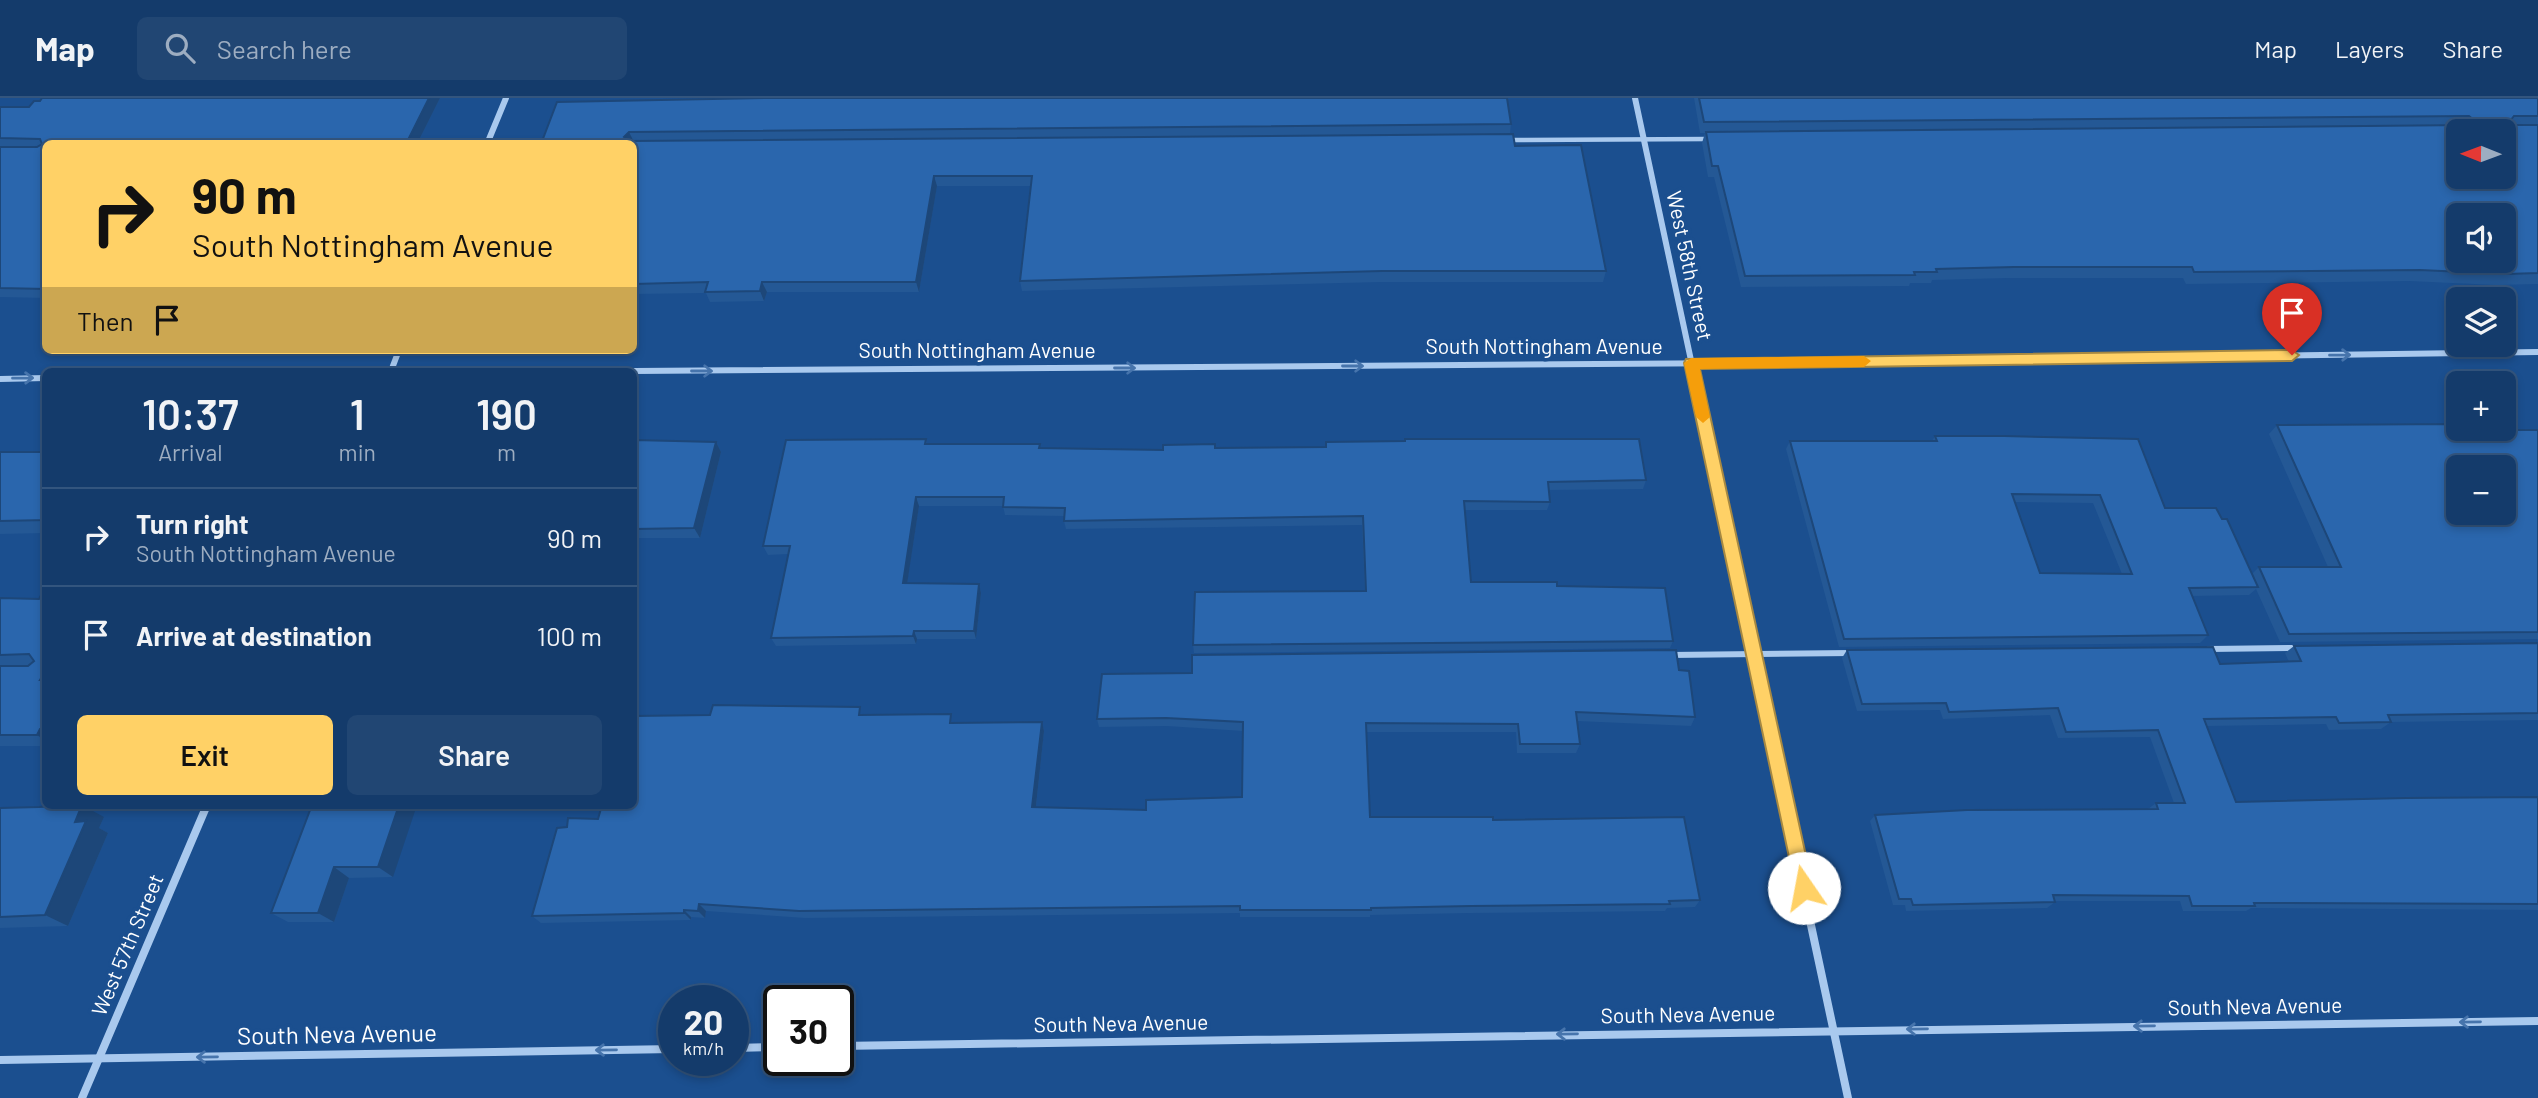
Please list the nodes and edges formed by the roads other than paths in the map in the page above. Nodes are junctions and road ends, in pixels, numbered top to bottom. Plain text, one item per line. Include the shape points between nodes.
1 (506, 98) edge
2 (1635, 98) edge
3 (1720, 138) edge
4 (1644, 139) junction
5 (489, 140) edge
6 (1496, 140) edge
7 (2538, 352) edge
8 (1691, 363) junction
9 (637, 371) edge
10 (42, 378) edge
11 (0, 379) edge
12 (2302, 648) edge
13 (2204, 649) edge
14 (1856, 653) edge
15 (1754, 654) junction
16 (1658, 655) edge
17 (204, 809) edge
18 (2538, 1021) edge
19 (1833, 1030) junction
20 (854, 1046) edge
21 (658, 1049) edge
22 (99, 1059) junction
23 (0, 1060) edge
24 (82, 1098) edge
25 (1848, 1098) edge

1 - 5 street
2 - 4 street, West 58th Street
3 - 4 lane
4 - 6 lane
4 - 8 street, West 58th Street
8 -> 7 street, South Nottingham Avenue
9 -> 8 street, South Nottingham Avenue
8 - 15 street, West 58th Street
11 -> 10 street
12 - 13 lane
14 - 15 lane
15 - 16 lane
15 - 19 street, West 58th Street
17 - 22 street, West 57th Street
18 -> 19 street, South Neva Avenue
19 -> 20 street, South Neva Avenue
19 - 25 street, West 58th Street
21 -> 22 street, South Neva Avenue
22 - 23 street, South Neva Avenue
22 - 24 street, West 57th Street

